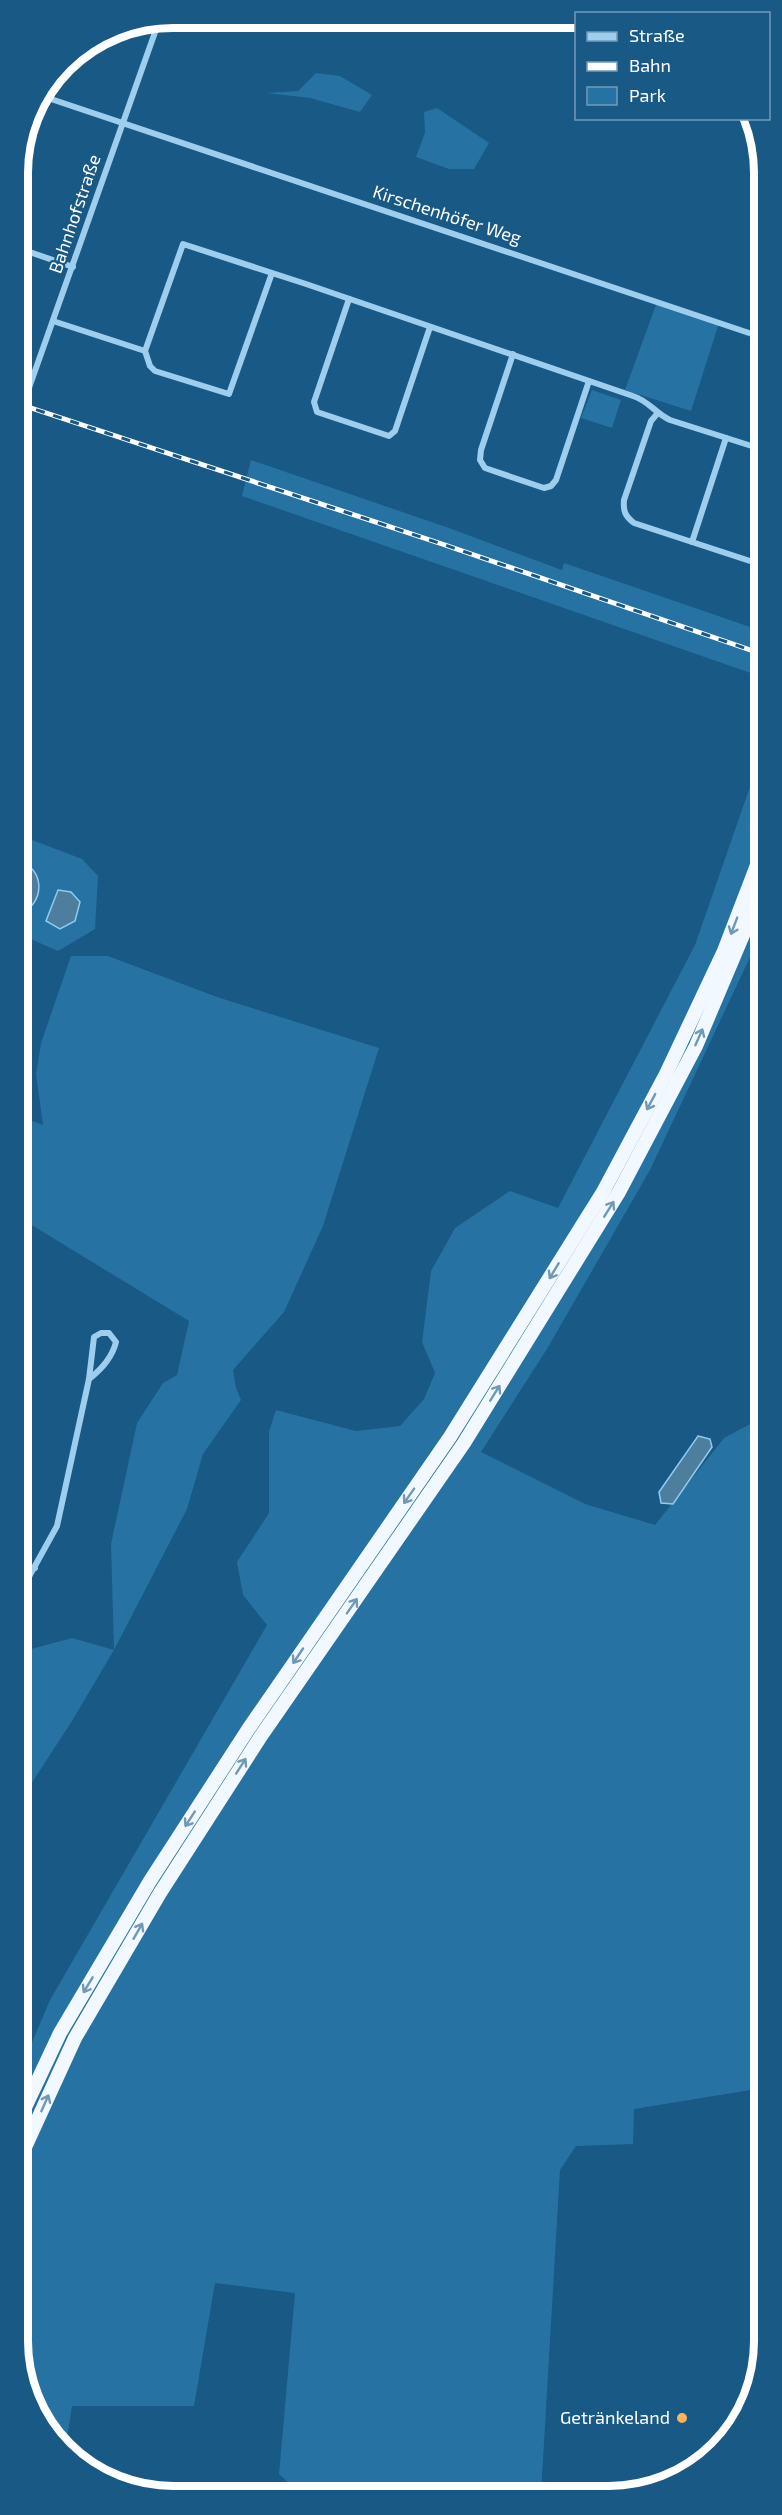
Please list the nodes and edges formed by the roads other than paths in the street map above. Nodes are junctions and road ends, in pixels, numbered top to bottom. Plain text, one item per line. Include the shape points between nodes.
1 (156, 30) edge
2 (50, 99) edge
3 (122, 123) junction
4 (29, 252) edge
5 (73, 267) junction
6 (272, 273) junction
7 (349, 299) junction
8 (53, 321) junction
9 (430, 327) junction
10 (754, 335) edge
11 (145, 351) junction
12 (513, 354) junction
13 (589, 381) junction
14 (29, 388) edge
15 (657, 414) junction
16 (726, 438) junction
17 (754, 447) edge
18 (692, 542) junction
19 (754, 561) edge
20 (754, 874) edge
21 (754, 910) edge
22 (89, 1379) junction
23 (35, 1568) junction
24 (29, 1569) edge
25 (29, 1578) edge
26 (29, 2099) edge
27 (29, 2139) edge

1 - 3 street, Bahnhofstraße
2 - 3 street, Kirschenhöfer Weg
3 - 5 street, Bahnhofstraße
3 - 10 street, Kirschenhöfer Weg
4 - 5 street
5 - 8 street, Bahnhofstraße
6 - 7 street
6 - 11 street via 183,244
6 - 11 street via 229,394 155,371
7 - 9 street
7 - 9 street via 314,402 316,412 389,436 395,431
8 - 11 street
8 - 14 street, Bahnhofstraße
9 - 12 street
12 - 13 street
12 - 13 street via 481,450 480,460 485,468 544,488 550,486 556,480
13 - 15 street via 643,399
15 - 16 street
15 - 18 street via 651,421 624,500 625,513 634,523
16 - 17 street
16 - 18 street
18 - 19 street
20 -> 26 highway via 724,951 666,1074 603,1192 446,1442 249,1728 150,1881 60,2033
27 -> 21 highway via 75,2038 160,1893 261,1736 464,1443 619,1192 696,1046
22 - 22 street via 101,1370 114,1350 116,1342 109,1333 94,1337
22 - 23 street via 57,1526
23 - 24 street
23 - 25 street

